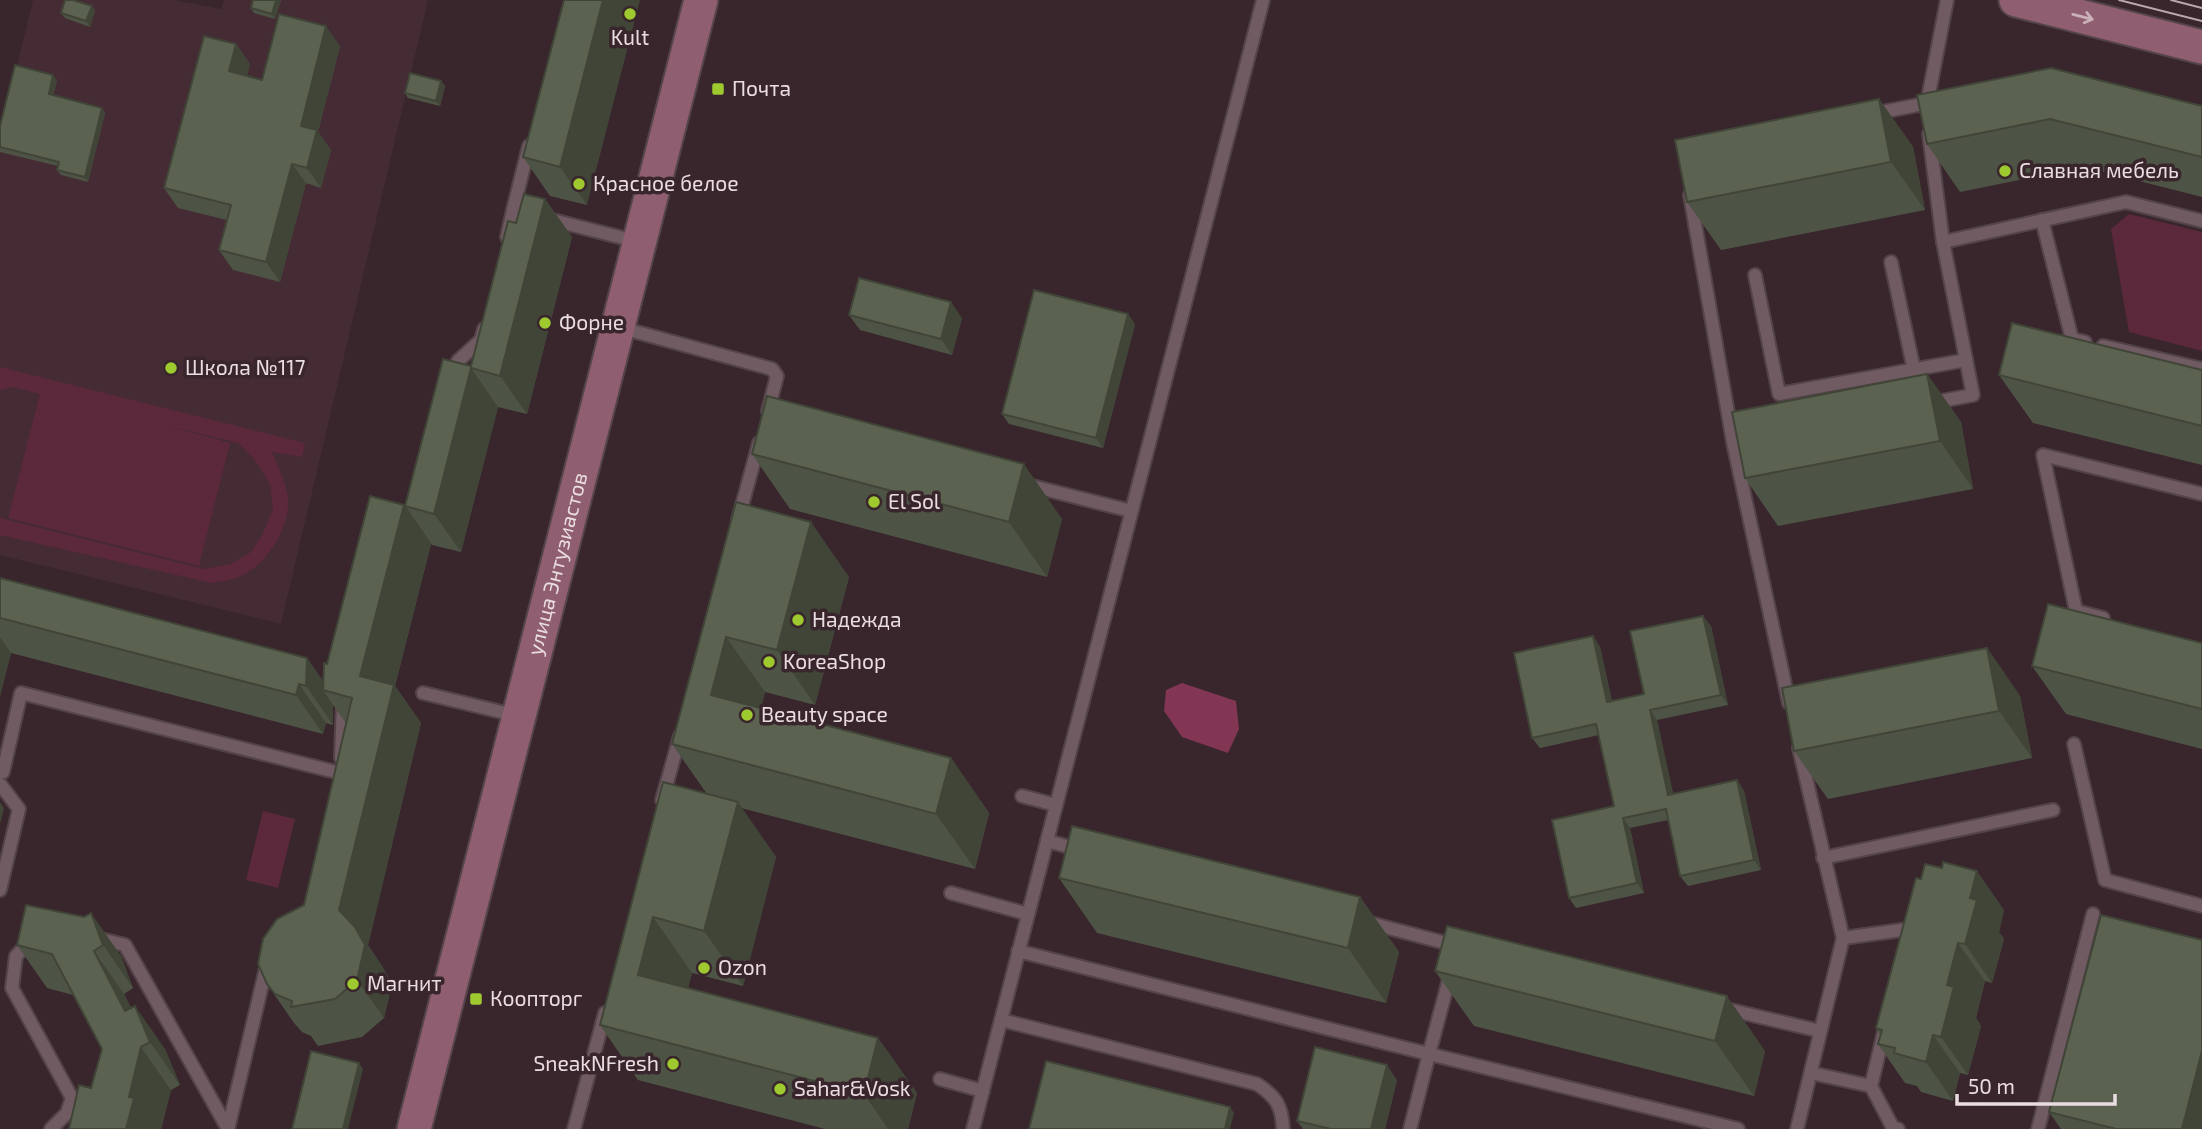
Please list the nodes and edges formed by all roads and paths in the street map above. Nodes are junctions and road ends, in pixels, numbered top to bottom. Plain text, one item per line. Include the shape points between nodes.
1 (701, 0) edge
2 (1263, 0) edge
3 (1947, 0) edge
4 (2016, 0) edge
5 (2202, 47) edge
6 (1946, 99) edge
7 (1925, 104) junction
8 (1857, 117) edge
9 (533, 132) edge
10 (1687, 177) edge
11 (513, 210) junction
12 (2042, 220) junction
13 (2202, 221) edge
14 (639, 242) junction
15 (1943, 242) junction
16 (504, 249) edge
17 (1891, 262) dead end
18 (1755, 275) dead end
19 (488, 314) edge
20 (617, 326) junction
21 (1966, 360) junction
22 (2202, 369) edge
23 (1914, 370) junction
24 (451, 388) edge
25 (1920, 405) edge
26 (776, 420) edge
27 (763, 430) edge
28 (1011, 480) edge
29 (2202, 494) edge
30 (1131, 511) junction
31 (734, 536) edge
32 (2114, 621) edge
33 (423, 694) dead end
34 (343, 696) edge
35 (1791, 711) edge
36 (518, 716) junction
37 (684, 721) edge
38 (1797, 738) edge
39 (2074, 744) dead end
40 (1, 778) edge
41 (1022, 796) dead end
42 (1056, 805) junction
43 (2053, 810) dead end
44 (659, 813) edge
45 (1047, 841) junction
46 (1100, 855) edge
47 (1823, 858) junction
48 (0, 890) edge
49 (951, 893) dead end
50 (2202, 906) edge
51 (1028, 914) junction
52 (2093, 914) dead end
53 (1352, 919) edge
54 (44, 933) edge
55 (84, 936) edge
56 (1843, 938) junction
57 (272, 945) edge
58 (1458, 946) junction
59 (1471, 949) edge
60 (1018, 951) junction
61 (1903, 955) edge
62 (609, 997) edge
63 (1713, 1006) edge
64 (1001, 1020) junction
65 (1887, 1021) edge
66 (1820, 1031) junction
67 (1429, 1054) junction
68 (1811, 1073) junction
69 (940, 1079) dead end
70 (1871, 1086) junction
71 (983, 1091) junction
72 (51, 1129) edge
73 (228, 1129) edge
74 (414, 1129) edge
75 (574, 1129) edge
76 (973, 1129) edge
77 (1283, 1129) edge
78 (1410, 1129) edge
79 (1738, 1129) edge
80 (1797, 1129) edge
81 (1898, 1129) edge
82 (2038, 1129) edge

1 - 14 street, улица Энтузиастов
2 - 30 lane
3 - 7 lane
4 -> 5 street
6 - 7 lane
7 - 8 lane
7 - 15 lane
9 - 11 lane
10 - 35 lane
11 - 14 lane
11 - 16 lane
12 - 13 lane via 2126,202
12 - 15 lane
12 - 22 lane via 2072,339
14 - 20 street, улица Энтузиастов
15 - 21 lane
17 - 23 lane
18 - 23 lane via 1779,394
19 - 24 lane via 481,340 458,360
20 - 26 lane via 772,369 778,376 766,417
20 - 36 street, улица Энтузиастов
21 - 23 lane
21 - 25 lane via 1973,395
27 - 31 lane
28 - 30 lane
29 - 32 lane via 2043,455 2076,611
30 - 42 lane
33 - 36 lane
34 - 40 lane via 339,779 21,693
36 - 74 street, улица Энтузиастов
37 - 44 lane
38 - 47 lane
39 - 50 lane via 2105,880
40 - 48 lane via 19,809
41 - 42 lane
42 - 45 lane
43 - 47 lane
45 - 46 lane
45 - 51 lane
47 - 56 lane
49 - 51 lane
51 - 60 lane
52 - 82 lane
53 - 58 lane
54 - 72 lane via 16,956 12,988 72,1098 67,1113
55 - 73 lane via 125,945
56 - 61 lane via 1909,929
56 - 66 lane
57 - 73 lane
58 - 59 lane
58 - 67 lane
60 - 64 lane
60 - 67 lane
62 - 75 lane
63 - 66 lane
64 - 71 lane
64 - 77 lane via 1257,1084 1275,1096
65 - 70 lane
66 - 68 lane
67 - 78 lane
67 - 79 lane
68 - 70 lane
68 - 80 lane
69 - 71 lane
70 - 81 lane via 1893,1128
71 - 76 lane

